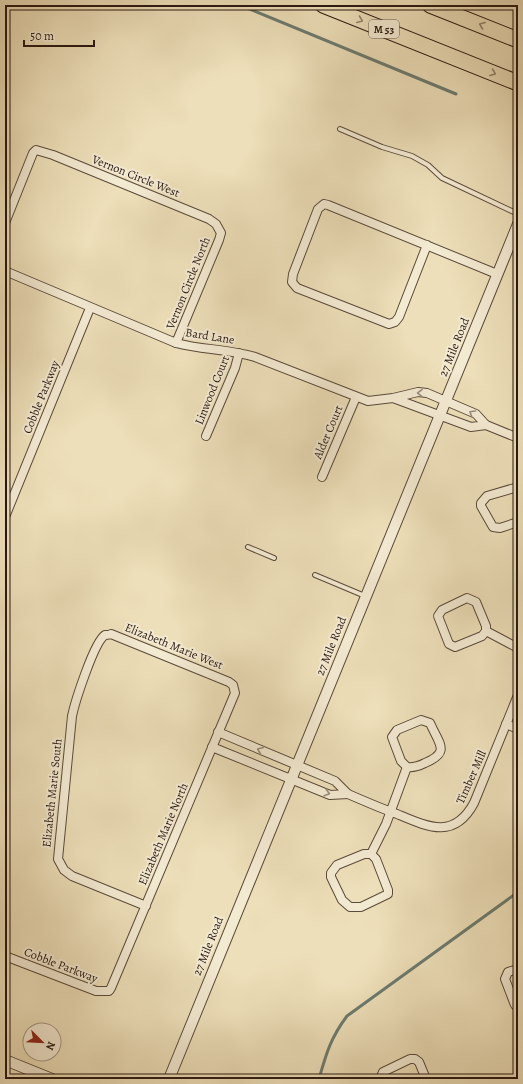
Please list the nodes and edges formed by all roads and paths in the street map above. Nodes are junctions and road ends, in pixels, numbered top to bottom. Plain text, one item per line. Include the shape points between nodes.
1 (323, 5) edge
2 (430, 5) edge
3 (518, 40) edge
4 (518, 83) edge
5 (340, 129) dead end
6 (518, 214) edge
7 (5, 223) edge
8 (518, 224) edge
9 (221, 233) joint
10 (427, 245) junction
11 (5, 271) edge
12 (498, 274) junction
13 (90, 308) junction
14 (176, 343) junction
15 (239, 353) junction
16 (356, 397) junction
17 (393, 398) junction
18 (446, 401) junction
19 (440, 416) junction
20 (486, 425) junction
21 (206, 436) dead end
22 (518, 438) edge
23 (322, 477) dead end
24 (518, 487) edge
25 (5, 517) edge
26 (518, 522) edge
27 (248, 547) dead end
28 (274, 558) dead end
29 (315, 575) dead end
30 (366, 596) junction
31 (486, 632) junction
32 (105, 635) joint
33 (518, 648) edge
34 (233, 685) joint
35 (518, 696) edge
36 (506, 724) junction
37 (518, 728) edge
38 (218, 732) junction
39 (212, 747) junction
40 (296, 765) junction
41 (407, 767) junction
42 (290, 779) junction
43 (348, 794) junction
44 (390, 812) junction
45 (371, 854) junction
46 (146, 906) junction
47 (5, 956) edge
48 (518, 969) edge
49 (109, 991) joint
50 (518, 1008) edge
51 (5, 1060) edge
52 (52, 1079) edge
53 (169, 1079) edge
54 (380, 1079) edge
55 (426, 1079) edge

1 -> 4 highway, M 53
3 -> 2 highway
5 - 6 lane via 382,147 412,156 428,165 442,178
7 - 9 street, Vernon Circle West via 36,150 209,219 216,224
8 - 12 street, 27 Mile Road
9 - 14 street, Vernon Circle North
10 - 10 street via 324,204 318,208 292,282 297,288 389,324 399,317
10 - 12 street
11 - 13 street, Bard Lane
12 - 18 street, 27 Mile Road
13 - 14 street, Bard Lane
13 - 25 street, Cobble Parkway
14 - 15 street, Bard Lane
15 - 16 street, Bard Lane
15 - 21 street, Linwood Court
16 - 17 street, Bard Lane via 368,401
16 - 23 street, Alder Court
18 -> 17 street, Bard Lane via 418,392
17 - 19 street, Bard Lane
18 - 19 street, 27 Mile Road
20 -> 18 street, Bard Lane via 476,414
19 - 20 street, Bard Lane via 471,427
19 - 30 street, 27 Mile Road
20 - 22 street
24 - 26 street via 487,496 481,502 493,527 500,528
27 - 28 lane
29 - 30 lane
30 - 40 street, 27 Mile Road
31 - 31 street via 476,602 470,598 442,610 438,616 449,644 454,647
31 - 33 street
32 - 34 street, Elizabeth Marie West via 118,636
32 - 46 street, Elizabeth Marie South via 98,643 76,698 72,716 58,859 64,870 72,876
34 - 38 street, Elizabeth Marie North via 235,693
35 - 36 street, Timber Mill
36 - 37 street
36 - 44 street, Timber Mill via 474,803 459,821 444,828 436,828
38 - 39 street, Elizabeth Marie North
40 -> 38 street, Timber Mill
39 - 42 street, Timber Mill
39 - 46 street, Elizabeth Marie North
40 - 42 street, 27 Mile Road
40 - 43 street, Timber Mill via 335,781
41 - 41 street via 415,767 438,758 441,754 428,721 421,720 394,732 392,741
41 - 44 street
42 -> 43 street, Timber Mill via 330,795
42 - 53 street, 27 Mile Road
43 - 44 street, Timber Mill
44 - 45 street
45 - 45 street via 364,854 337,865 331,873 342,900 350,907 361,907 388,894 376,859
46 - 49 street, Elizabeth Marie North
47 - 49 street, Cobble Parkway via 96,991
48 - 50 street via 508,972 504,979
51 - 52 street
54 - 55 street via 383,1072 415,1059 419,1062

